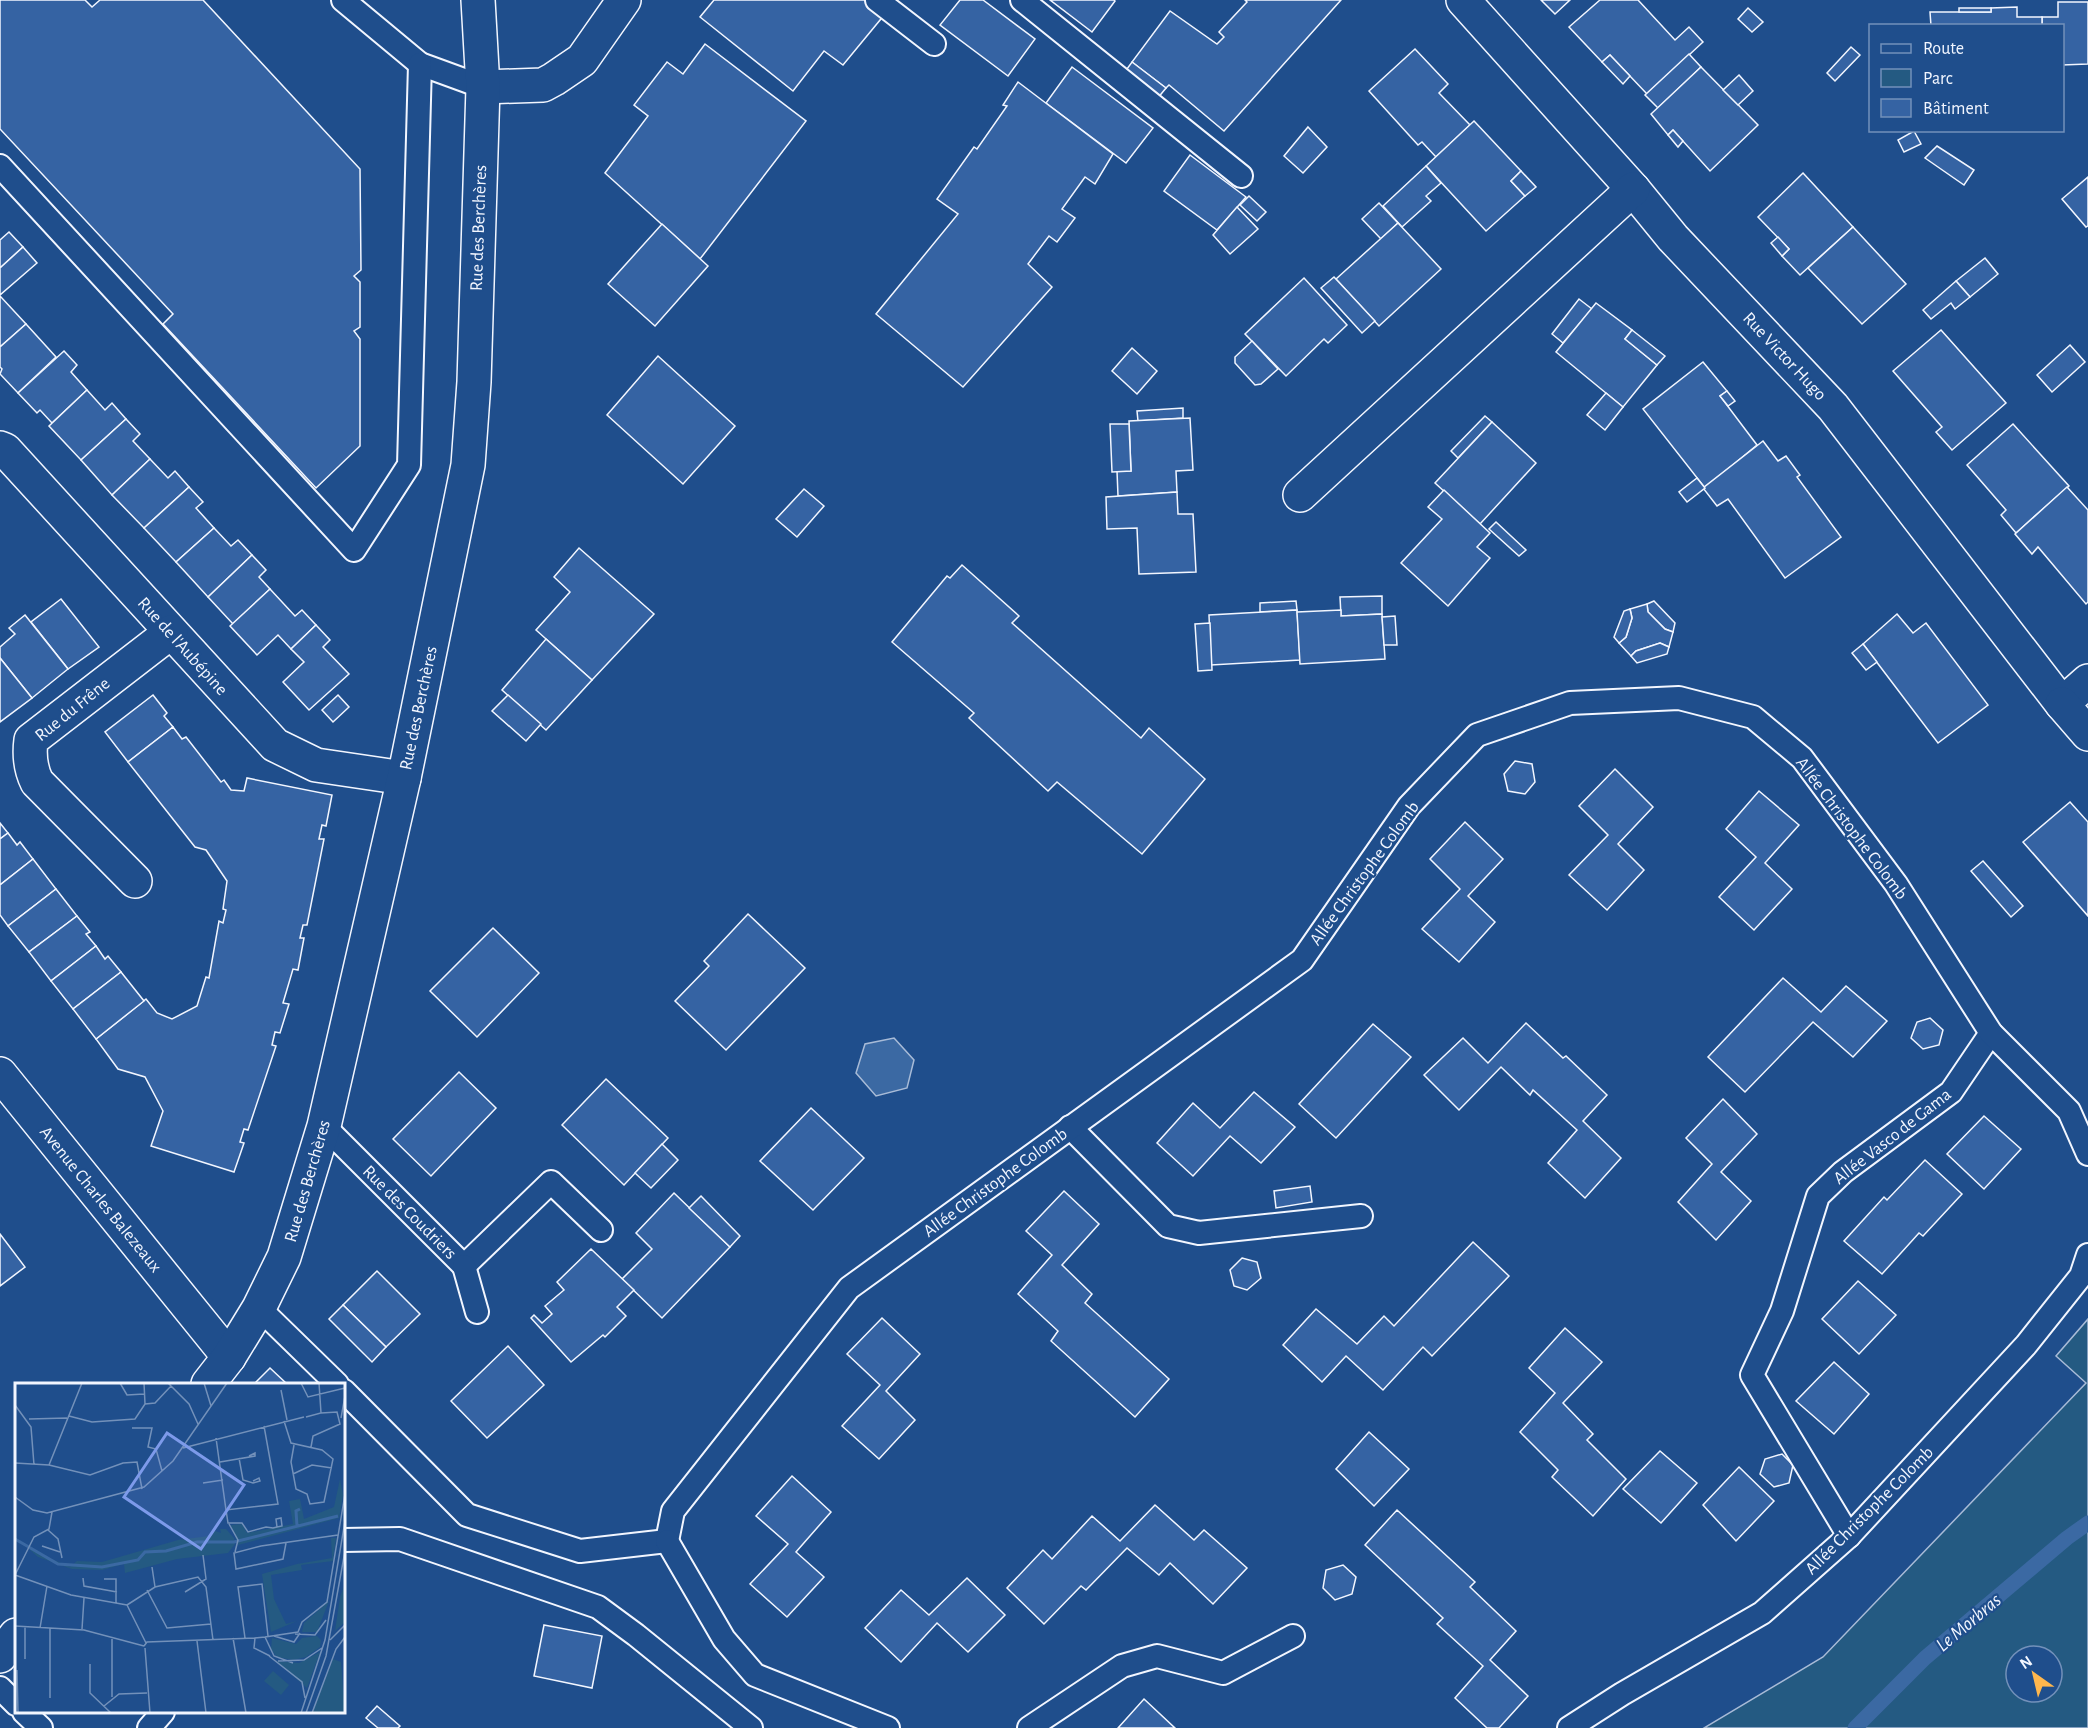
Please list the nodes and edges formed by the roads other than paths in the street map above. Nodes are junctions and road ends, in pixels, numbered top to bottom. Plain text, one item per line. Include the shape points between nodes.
1 (343, 0) edge
2 (478, 0) edge
3 (624, 0) edge
4 (877, 0) edge
5 (1022, 0) edge
6 (1463, 0) edge
7 (934, 44) dead end
8 (420, 64) junction
9 (483, 87) junction
10 (0, 166) edge
11 (1241, 176) dead end
12 (1633, 189) junction
13 (0, 448) edge
14 (1300, 495) dead end
15 (171, 632) junction
16 (2088, 681) edge
17 (2062, 704) junction
18 (2088, 734) edge
19 (404, 778) junction
20 (135, 881) dead end
21 (1991, 1034) junction
22 (0, 1074) edge
23 (324, 1126) junction
24 (1070, 1127) junction
25 (2088, 1154) edge
26 (1361, 1216) dead end
27 (601, 1230) dead end
28 (2088, 1255) edge
29 (465, 1266) junction
30 (260, 1308) junction
31 (477, 1312) dead end
32 (229, 1357) junction
33 (209, 1383) edge
34 (336, 1383) edge
35 (345, 1392) edge
36 (1848, 1536) junction
37 (345, 1540) edge
38 (667, 1541) junction
39 (15, 1636) edge
40 (1293, 1636) dead end
41 (0, 1656) edge
42 (0, 1688) edge
43 (15, 1703) edge
44 (25, 1713) edge
45 (162, 1713) edge
46 (41, 1728) edge
47 (149, 1728) edge
48 (751, 1728) edge
49 (888, 1728) edge
50 (1029, 1728) edge
51 (1569, 1728) edge

1 - 8 lane
2 - 9 street, Rue des Berchères
3 - 9 street via 582,60 554,79 543,85
4 - 7 lane
5 - 11 lane
6 - 12 street, Rue Victor Hugo
8 - 9 lane
8 - 10 lane via 409,465 354,550
9 - 19 street, Rue des Berchères via 468,465
12 - 14 street
12 - 17 street, Rue Victor Hugo via 1673,238 1833,407
13 - 15 street, Rue de l'Aubépine
15 - 19 street, Rue de l'Aubépine via 274,745 316,765
15 - 20 street, Rue du Frêne via 31,740 29,754 37,782
16 - 17 street
17 - 18 street, Rue Victor Hugo
19 - 23 street, Rue des Berchères
21 - 24 lane, Allée Christophe Colomb via 1896,884 1802,758 1753,717 1679,698 1569,703 1477,735 1409,806 1302,960
21 - 25 lane, Allée Christophe Colomb via 2069,1111
21 - 36 lane, Allée Vasco de Gama via 1951,1092 1843,1172 1818,1196 1782,1311 1752,1375
22 - 32 street, Avenue Charles Balezeaux
23 - 29 lane, Rue des Coudriers
23 - 30 street, Rue des Berchères via 284,1257
24 - 26 lane via 1168,1226 1199,1233
24 - 38 lane, Allée Christophe Colomb via 849,1288 673,1511
27 - 29 lane, Rue des Coudriers via 551,1182
28 - 36 lane, Allée Christophe Colomb via 2081,1276 2026,1345
29 - 31 lane
30 - 32 street, Rue des Berchères
30 - 34 lane
32 - 33 street, Rue des Berchères
35 - 38 lane via 467,1515 580,1551
36 - 51 lane, Allée Christophe Colomb via 1762,1613
37 - 48 lane via 400,1539 598,1607
38 - 49 lane via 724,1639 755,1675
39 - 41 street
40 - 50 lane via 1223,1673 1157,1656 1122,1666
42 - 43 lane
44 - 46 lane
45 - 47 lane

